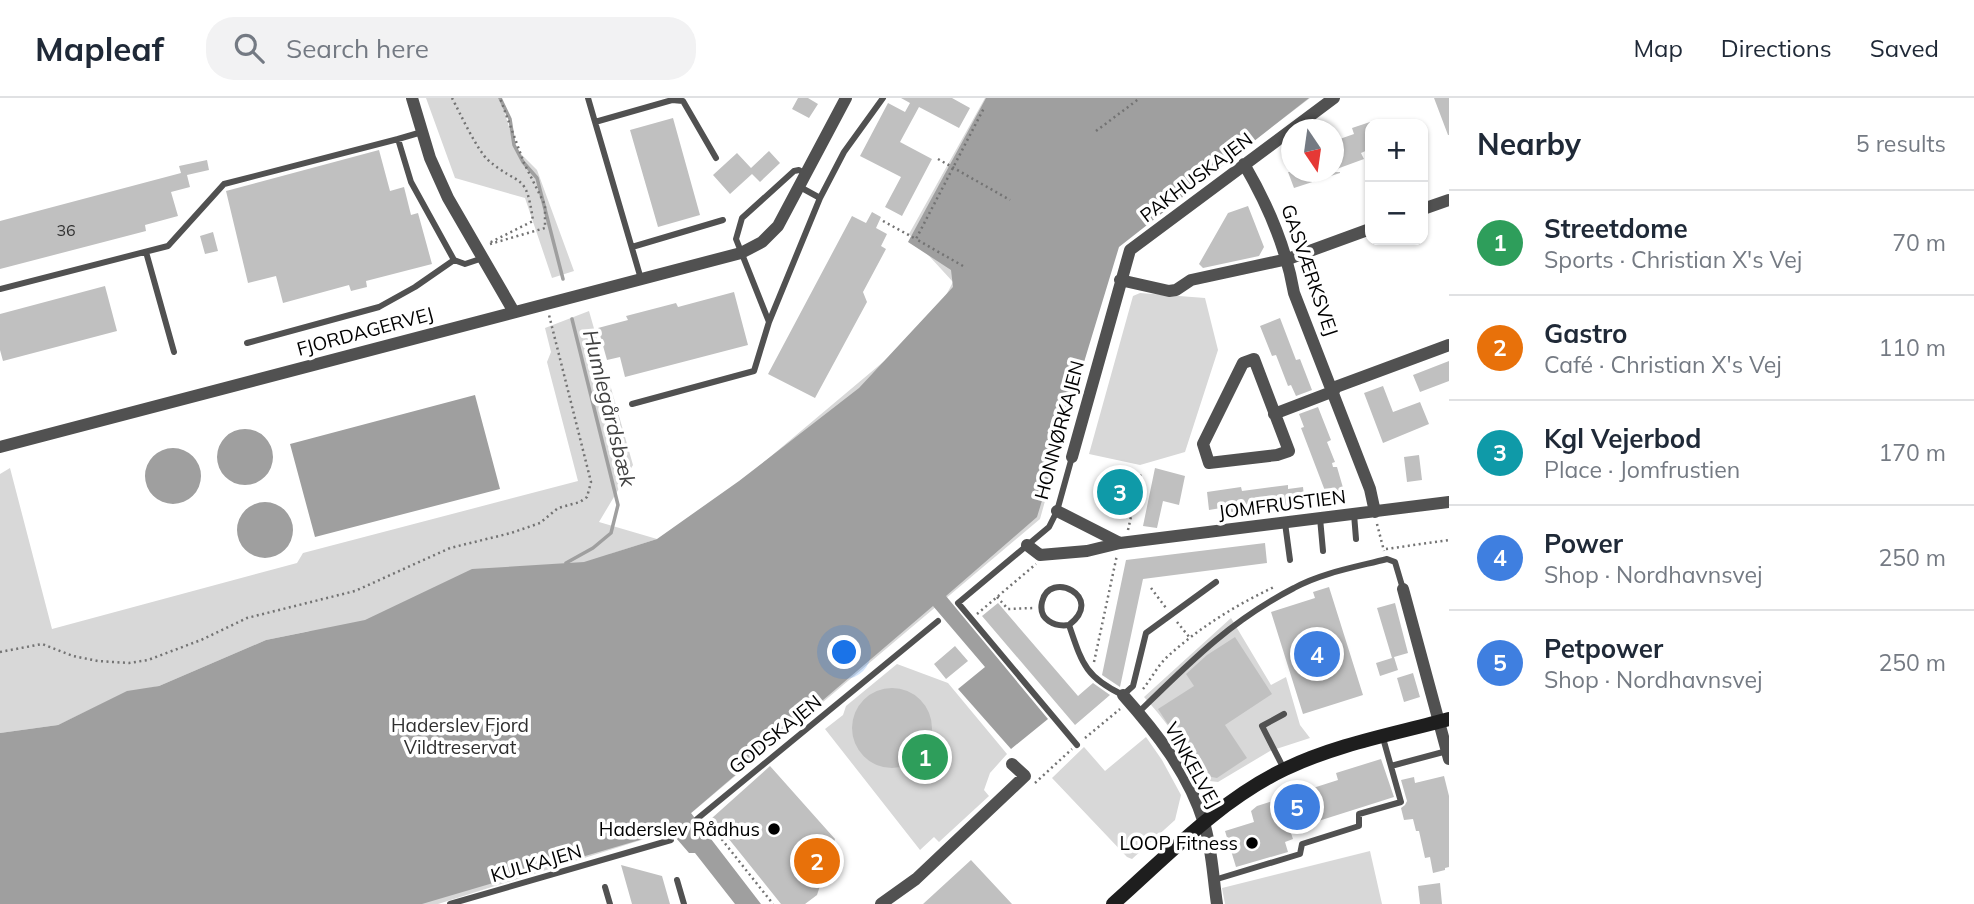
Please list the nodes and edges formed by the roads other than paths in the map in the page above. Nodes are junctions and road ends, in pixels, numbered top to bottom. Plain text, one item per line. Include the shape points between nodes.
1 (412, 98) edge
2 (588, 98) edge
3 (846, 98) edge
4 (883, 98) edge
5 (1334, 98) edge
6 (672, 99) edge
7 (595, 122) junction
8 (422, 132) junction
9 (398, 139) junction
10 (716, 158) dead end
11 (1244, 164) junction
12 (802, 180) junction
13 (820, 198) junction
14 (1449, 200) edge
15 (1428, 207) edge
16 (723, 220) dead end
17 (1365, 231) edge
18 (632, 247) junction
19 (146, 252) junction
20 (480, 253) junction
21 (741, 253) junction
22 (1288, 259) junction
23 (454, 260) junction
24 (1121, 274) junction
25 (641, 279) junction
26 (0, 289) edge
27 (514, 312) junction
28 (769, 322) junction
29 (247, 342) dead end
30 (1449, 345) edge
31 (174, 352) dead end
32 (1333, 390) junction
33 (632, 404) dead end
34 (1274, 414) junction
35 (0, 447) edge
36 (1072, 457) joint
37 (1449, 502) edge
38 (1057, 511) junction
39 (1375, 512) junction
40 (1354, 514) junction
41 (1320, 519) junction
42 (1285, 523) junction
43 (1356, 540) dead end
44 (1122, 543) junction
45 (1027, 545) junction
46 (1323, 551) dead end
47 (1290, 561) dead end
48 (1216, 582) dead end
49 (1403, 589) joint
50 (938, 621) dead end
51 (1069, 625) junction
52 (1123, 695) junction
53 (1139, 712) junction
54 (1284, 715) dead end
55 (1444, 720) edge
56 (1382, 736) junction
57 (1077, 744) dead end
58 (1448, 755) edge
59 (1012, 764) dead end
60 (1391, 766) junction
61 (1284, 769) junction
62 (700, 817) road end
63 (1204, 824) junction
64 (671, 840) road end
65 (677, 880) dead end
66 (1213, 881) junction
67 (605, 887) dead end
68 (450, 904) edge
69 (610, 904) edge
70 (684, 904) edge
71 (881, 904) edge
72 (1113, 904) edge
73 (1217, 904) edge

1 - 8 street
2 - 7 lane
3 - 12 street, FJORDAGERVEJ
4 - 13 lane via 844,152
5 - 11 street, PAKHUSKAJEN
6 - 7 lane
6 - 10 lane via 683,101
7 - 18 lane
8 - 9 lane
8 - 20 street via 448,198
9 - 19 lane via 224,184 168,246
9 - 23 lane via 411,181
11 - 22 street, GASVÆRKSVEJ via 1264,198
11 - 24 street, PAKHUSKAJEN via 1129,250
12 - 13 lane
12 - 21 street, FJORDAGERVEJ via 778,226
12 - 21 lane via 799,170 794,171 742,218 736,240
13 - 28 lane
14 - 15 street
16 - 18 lane
17 - 22 street
18 - 25 lane
19 - 26 lane
19 - 31 lane
20 - 23 lane via 465,264
20 - 27 street
21 - 25 street, FJORDAGERVEJ
21 - 28 lane
22 - 24 street via 1191,280 1169,291
22 - 32 street, GASVÆRKSVEJ via 1294,293
23 - 29 lane via 379,307
24 - 36 street, HONNØRKAJEN
25 - 27 street, FJORDAGERVEJ
27 - 35 street, FJORDAGERVEJ
28 - 33 lane via 754,371
30 - 32 street
32 - 34 street
32 - 39 street, GASVÆRKSVEJ
34 - 34 street via 1254,359 1242,363 1203,444 1209,463 1289,451
36 - 38 lane, HONNØRKAJEN
37 - 39 street, JOMFRUSTIEN
38 - 44 street
38 - 45 lane, HONNØRKAJEN via 1049,527
39 - 40 street, JOMFRUSTIEN
40 - 41 street, JOMFRUSTIEN
40 - 43 lane
41 - 42 street, JOMFRUSTIEN
41 - 46 lane
42 - 44 street, JOMFRUSTIEN
42 - 47 lane
44 - 45 street, JOMFRUSTIEN via 1040,555
45 - 57 lane, HONNØRKAJEN via 958,603
48 - 52 lane via 1146,633 1133,686
49 - 53 lane via 1395,562 1387,559 1296,586 1205,647
49 - 55 street
50 - 62 lane, GODSKAJEN
51 - 51 lane via 1059,627 1043,615 1041,604 1053,588 1074,590 1080,598 1078,619
51 - 52 lane, VINKELVEJ via 1082,662 1099,684
52 - 53 street, VINKELVEJ
53 - 63 street, VINKELVEJ via 1163,742
54 - 61 lane via 1262,726
55 - 56 street
55 - 58 street
56 - 60 lane
56 - 61 street
58 - 60 lane
59 - 71 street via 1025,776 916,879
60 - 66 lane via 1401,802 1359,814 1359,826 1302,844 1300,854
61 - 63 street
63 - 66 street, VINKELVEJ
63 - 72 street
64 - 68 lane, KULKAJEN
65 - 70 lane
66 - 73 street, VINKELVEJ
67 - 69 lane

